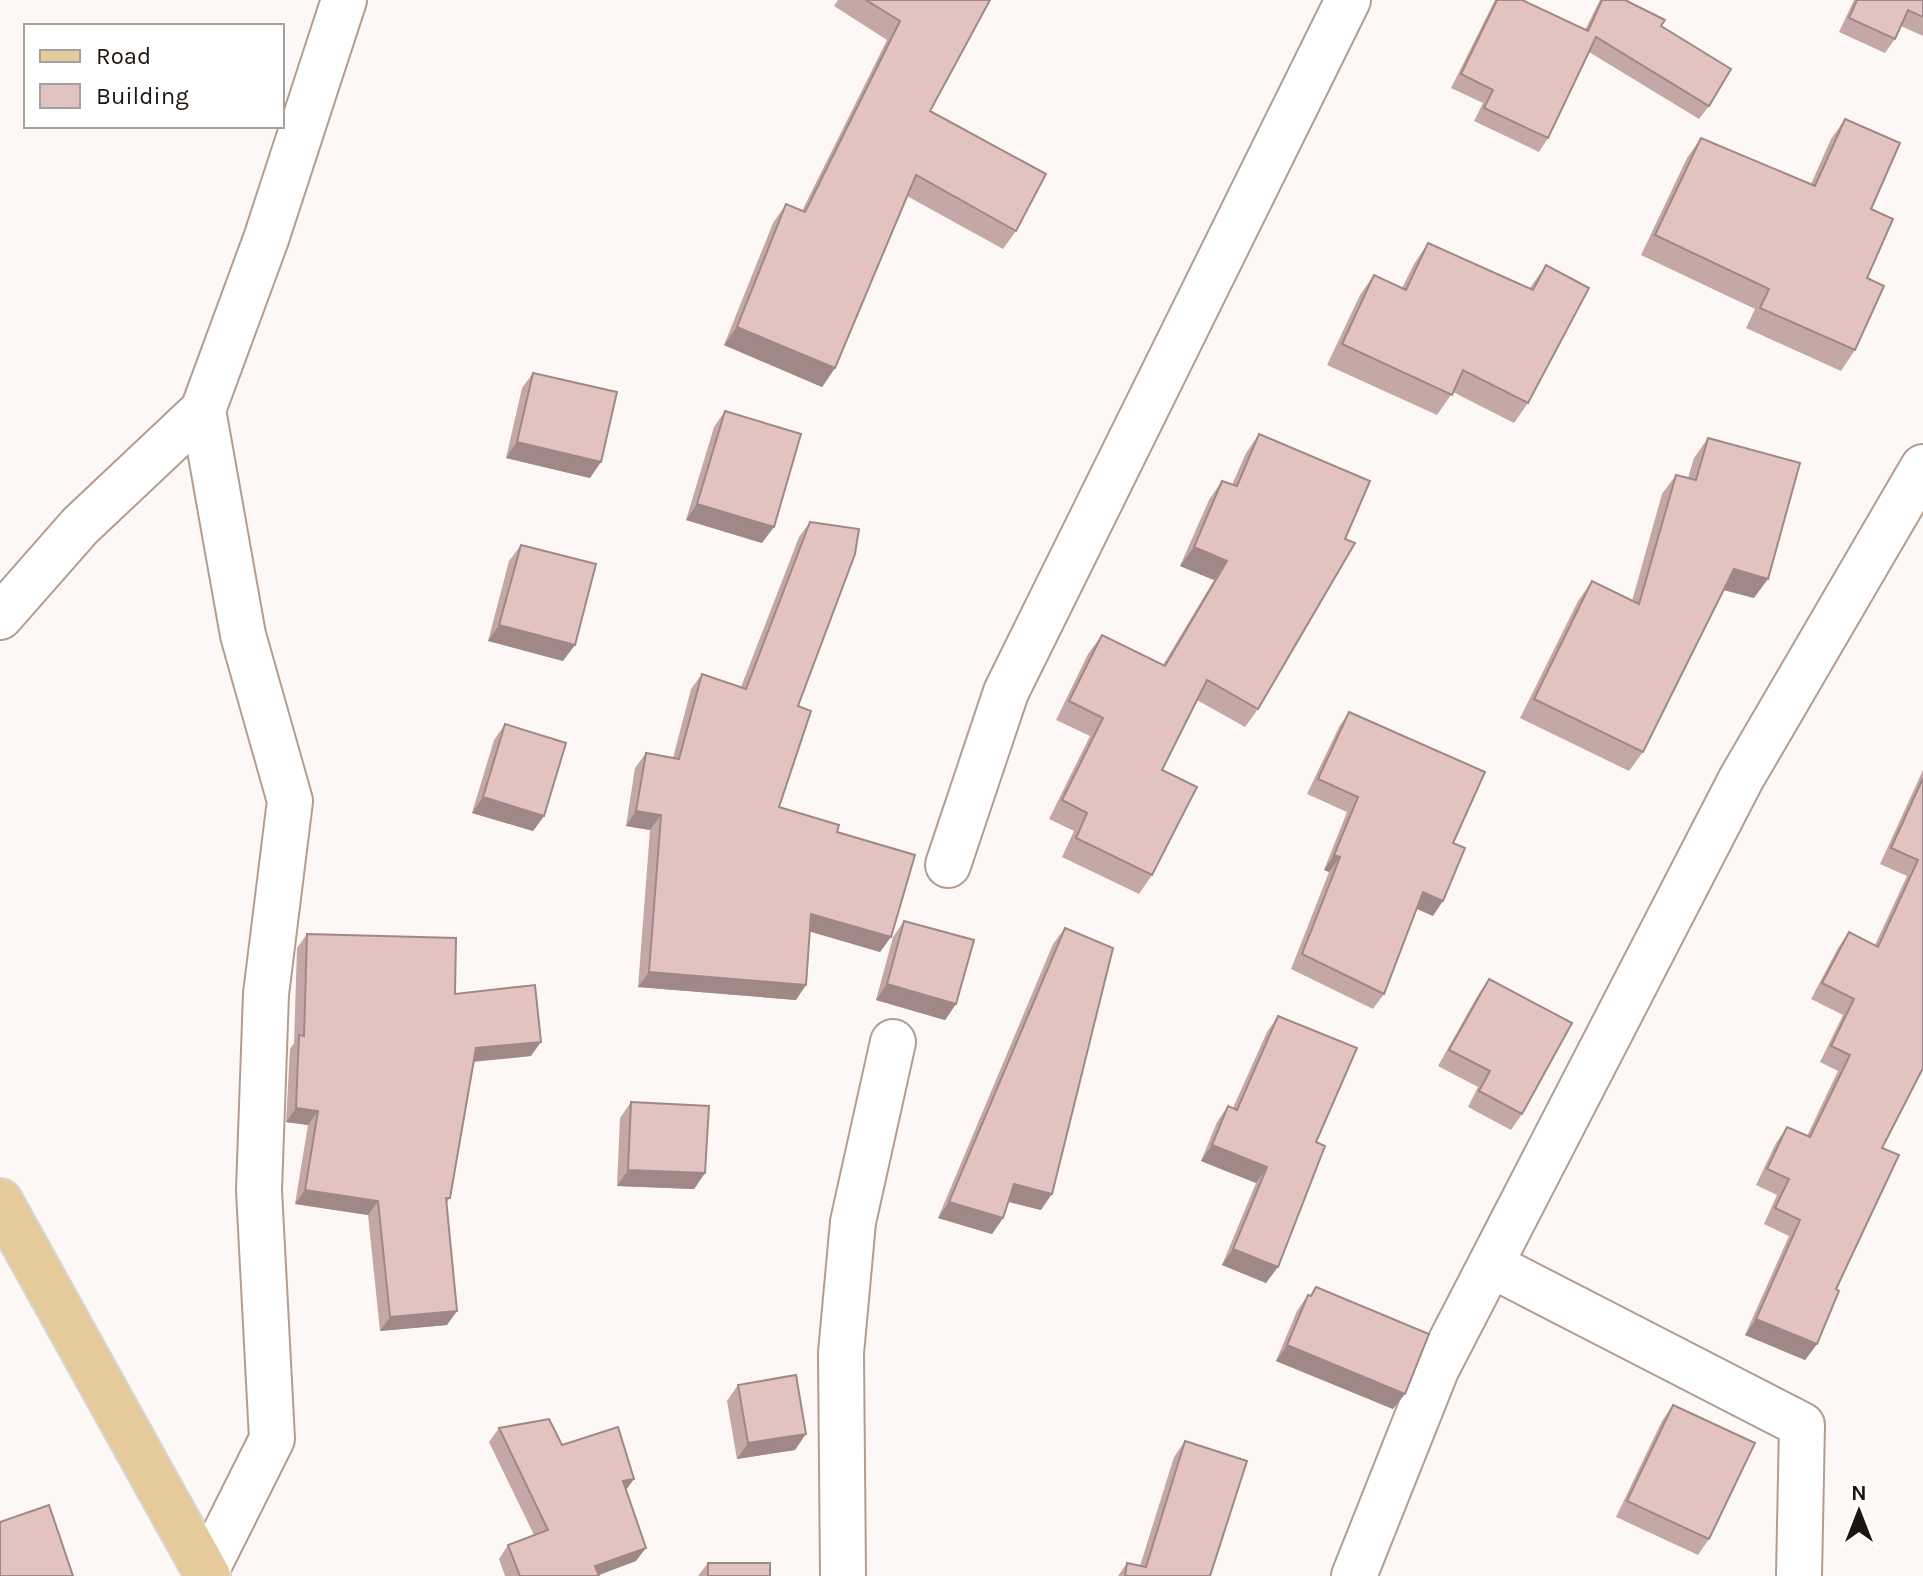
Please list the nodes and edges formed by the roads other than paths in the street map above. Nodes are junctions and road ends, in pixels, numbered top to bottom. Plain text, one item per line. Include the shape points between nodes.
1 (344, 0) edge
2 (1348, 0) edge
3 (203, 410) junction
4 (1923, 467) edge
5 (0, 617) edge
6 (948, 865) dead end
7 (893, 1042) dead end
8 (0, 1201) edge
9 (1491, 1265) junction
10 (207, 1574) edge
11 (843, 1576) edge
12 (1354, 1576) edge
13 (1799, 1576) edge

1 - 3 street
2 - 6 street via 1006,692
3 - 5 street via 80,526
3 - 10 street via 243,635 290,801 266,994 259,1190 272,1439
4 - 9 street via 1741,779
7 - 11 street via 851,1237 841,1353
8 - 10 main road
9 - 12 street via 1436,1370
9 - 13 street via 1802,1425

